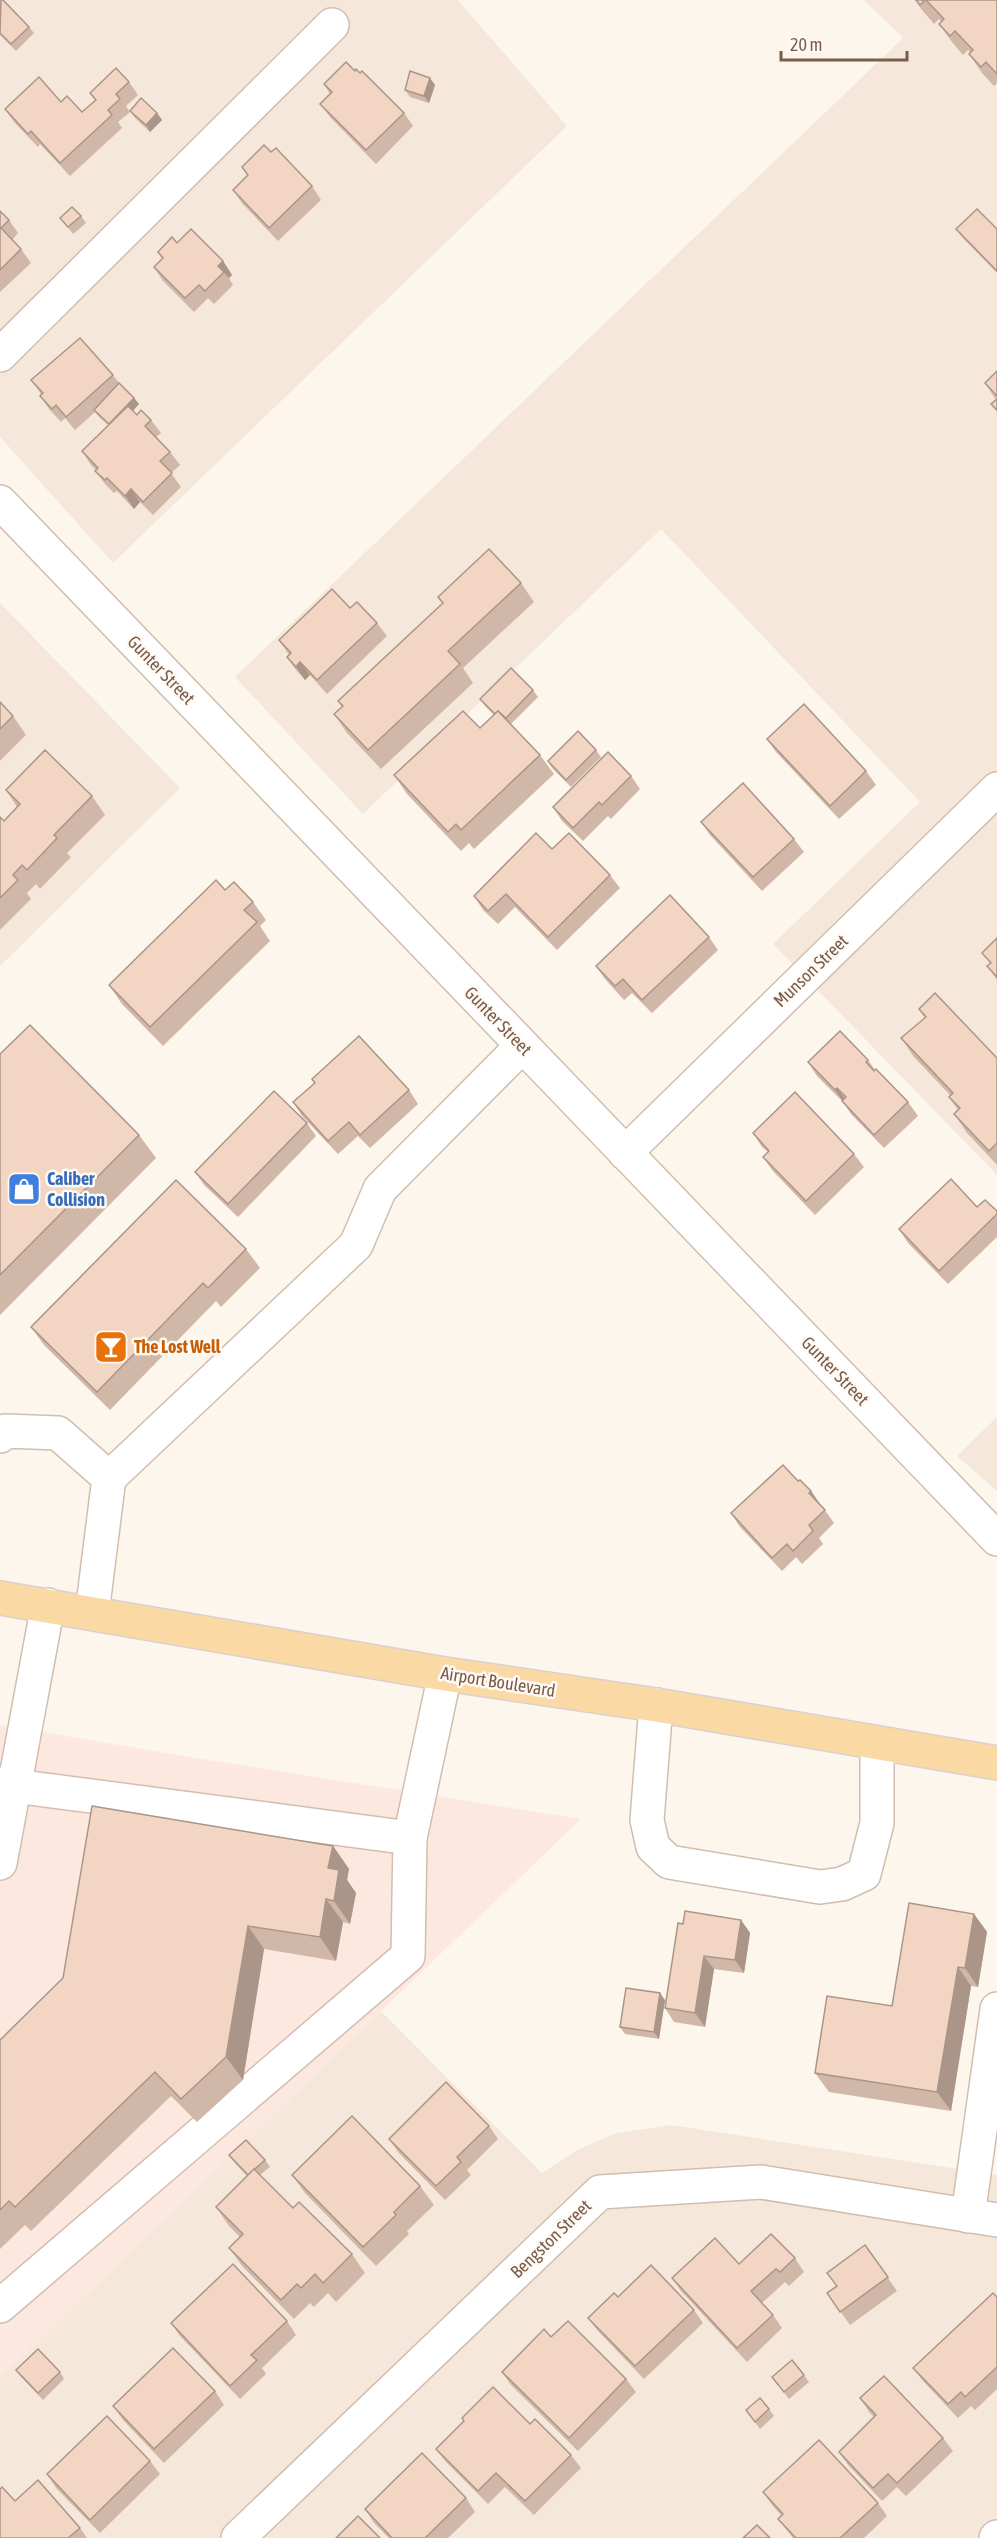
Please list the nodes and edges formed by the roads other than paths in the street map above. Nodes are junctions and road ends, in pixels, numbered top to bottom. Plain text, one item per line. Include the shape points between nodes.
1 (332, 25) dead end
2 (0, 356) edge
3 (0, 502) edge
4 (997, 789) edge
5 (522, 1046) junction
6 (625, 1153) junction
7 (0, 1436) edge
8 (109, 1478) junction
9 (997, 1539) edge
10 (0, 1598) edge
11 (48, 1605) junction
12 (92, 1613) junction
13 (445, 1674) junction
14 (656, 1705) junction
15 (877, 1743) junction
16 (997, 1763) edge
17 (7, 1786) edge
18 (410, 1838) junction
19 (0, 1863) edge
20 (997, 2009) edge
21 (983, 2218) edge
22 (0, 2306) edge
23 (238, 2538) edge

1 - 2 street
3 - 5 street, Gunter Street
4 - 6 street, Munson Street
5 - 6 street, Gunter Street
5 - 8 street via 380,1189 356,1245
6 - 9 street, Gunter Street
7 - 8 street via 5,1431 58,1433
8 - 12 street
10 - 11 main road, Airport Boulevard
11 - 12 main road, Airport Boulevard
11 - 17 street
12 - 13 main road, Airport Boulevard
13 - 14 main road, Airport Boulevard
13 - 18 street
14 - 15 main road, Airport Boulevard
14 - 15 street via 647,1820 653,1847 669,1862 820,1887 842,1884 864,1874 876,1823
15 - 16 main road, Airport Boulevard
17 - 18 street
17 - 19 street
18 - 22 street via 408,1956
20 - 21 street
21 - 23 street, Bengston Street via 761,2182 600,2192

